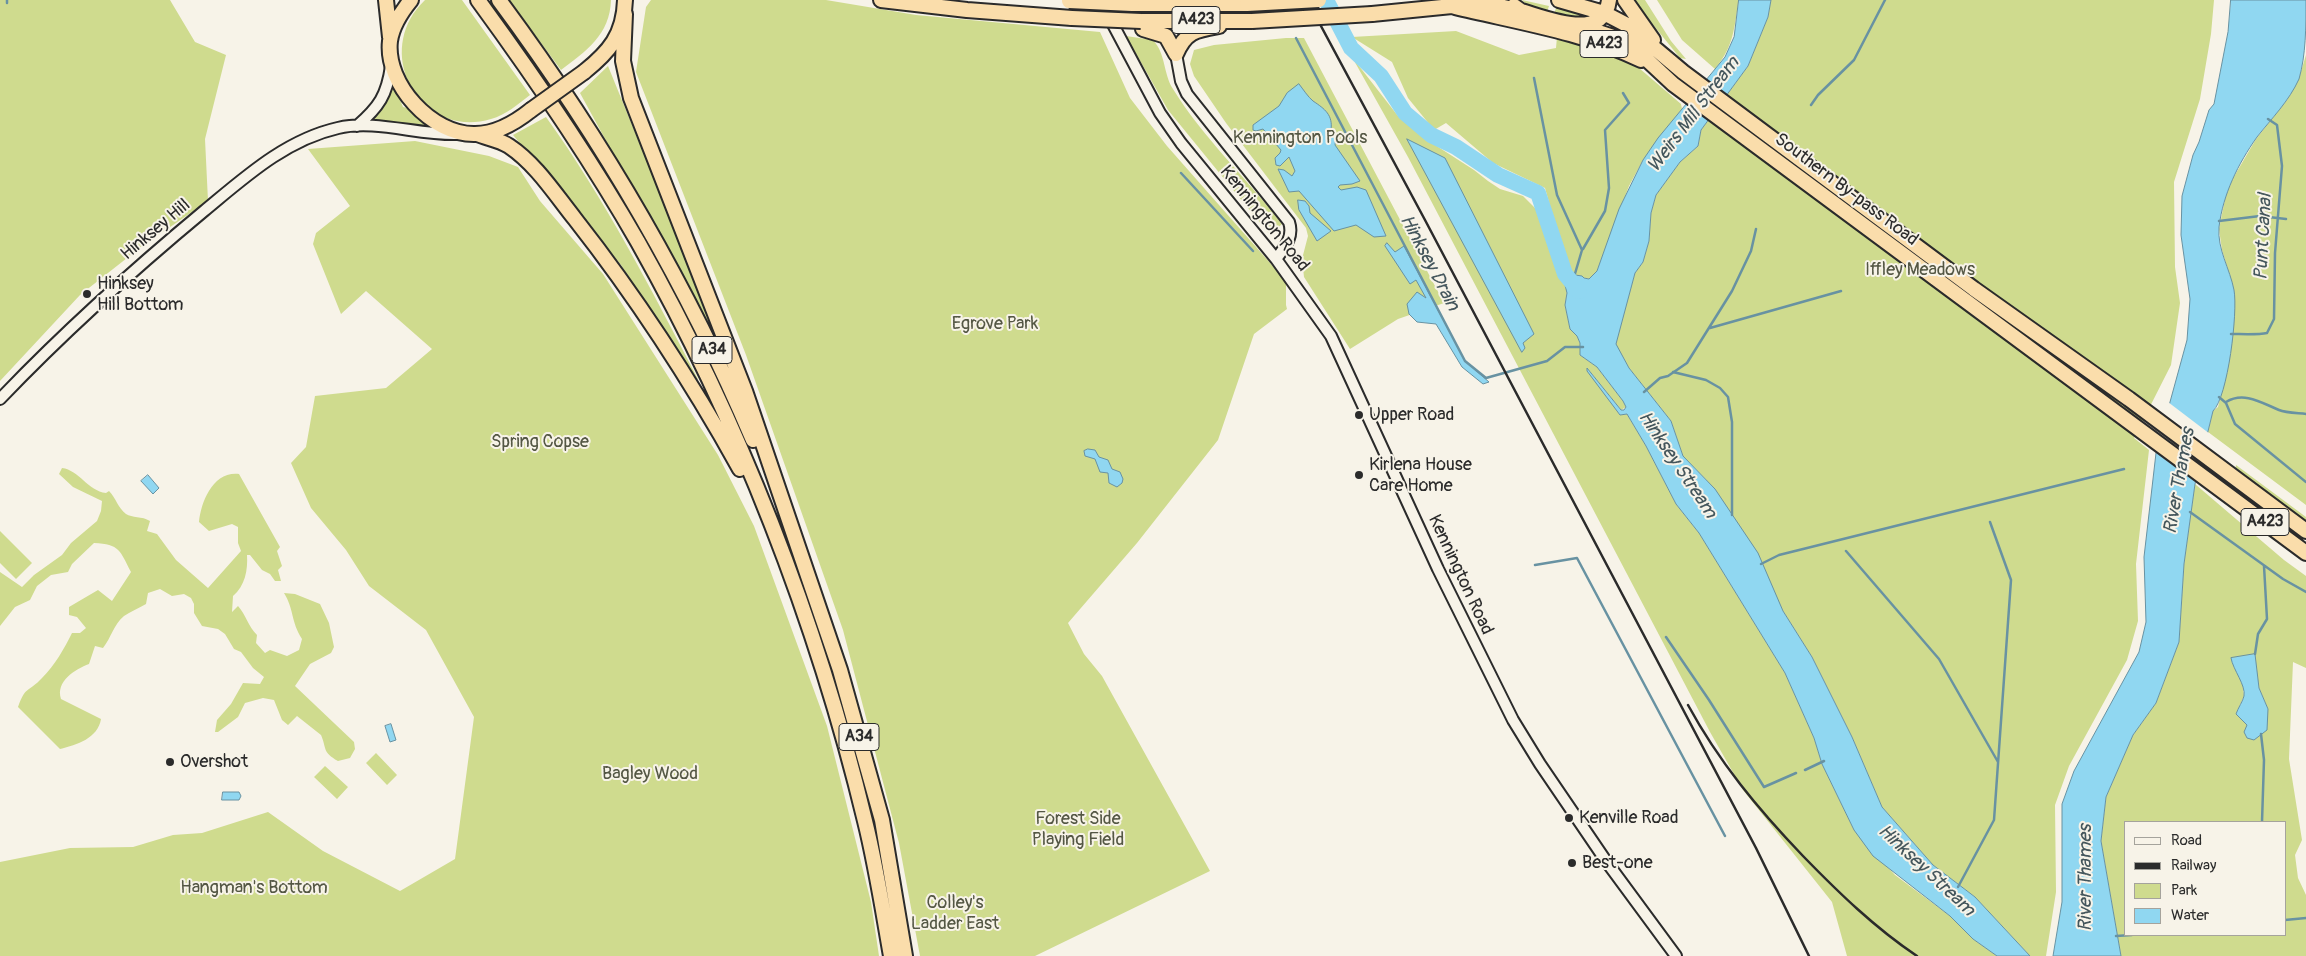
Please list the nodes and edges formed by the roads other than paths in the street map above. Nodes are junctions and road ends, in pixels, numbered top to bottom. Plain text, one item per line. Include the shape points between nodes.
1 (386, 0) edge
2 (411, 0) edge
3 (478, 0) edge
4 (499, 0) edge
5 (635, 0) edge
6 (881, 0) edge
7 (1064, 0) edge
8 (1100, 0) edge
9 (1319, 0) edge
10 (1559, 0) edge
11 (1625, 0) edge
12 (1517, 6) edge
13 (1606, 6) edge
14 (625, 7) edge
15 (1455, 7) junction
16 (1252, 21) junction
17 (1537, 21) junction
18 (1142, 25) junction
19 (1580, 26) junction
20 (1560, 27) junction
21 (390, 40) junction
22 (624, 44) junction
23 (1662, 52) junction
24 (1176, 54) junction
25 (392, 62) junction
26 (1648, 63) junction
27 (358, 126) junction
28 (472, 134) junction
29 (1276, 258) junction
30 (0, 398) edge
31 (789, 523) junction
32 (772, 526) junction
33 (2306, 530) edge
34 (2306, 553) edge
35 (890, 956) edge
36 (905, 956) edge
37 (1676, 956) edge

1 - 21 highway
2 - 21 highway
3 - 32 highway, A34 via 533,76 639,245 722,409
4 - 31 highway, A34 via 595,140 654,239 738,403
5 - 22 highway
6 - 18 highway, A423, bridge
7 - 9 highway, A423, bridge via 1132,4
8 - 29 street, Kennington Road via 1160,113
10 - 13 highway, Southern By-pass Road / A423
11 - 23 highway, Southern By-pass Road / A423
12 - 15 highway, A423 via 1484,4
12 - 17 highway
13 - 19 highway via 1594,23
13 - 23 highway, Southern By-pass Road / A423
14 - 22 highway
14 - 28 highway, bridge via 618,33 607,54 517,121
15 - 16 highway, A423, bridge
15 - 17 highway, A423
16 - 18 highway, A423
16 - 24 highway via 1201,29 1188,35
17 - 20 highway
18 - 24 highway via 1166,36
19 - 20 highway, Southern By-pass Road
19 - 26 highway, Southern By-pass Road / A423 via 1628,42
20 - 26 highway, A423
21 - 25 highway
22 - 31 highway via 624,70 631,98 745,390
23 - 33 highway, Southern By-pass Road / A423 via 1684,72 1974,289
24 - 29 street via 1187,94 1288,222 1292,231 1288,244
25 - 27 street via 386,93
25 - 28 highway via 414,105 447,127
26 - 34 highway, Southern By-pass Road / A423 via 1963,301
27 - 28 street, Hinksey Hill via 438,135
27 - 30 street, Hinksey Hill via 338,128 302,140 253,170 138,266
28 - 32 highway via 508,145 520,154 617,274 683,371
29 - 37 street, Kennington Road via 1331,336 1438,569 1513,720 1606,861
31 - 36 highway, A34 via 840,670 882,820
32 - 35 highway, A34 via 814,641 855,781

